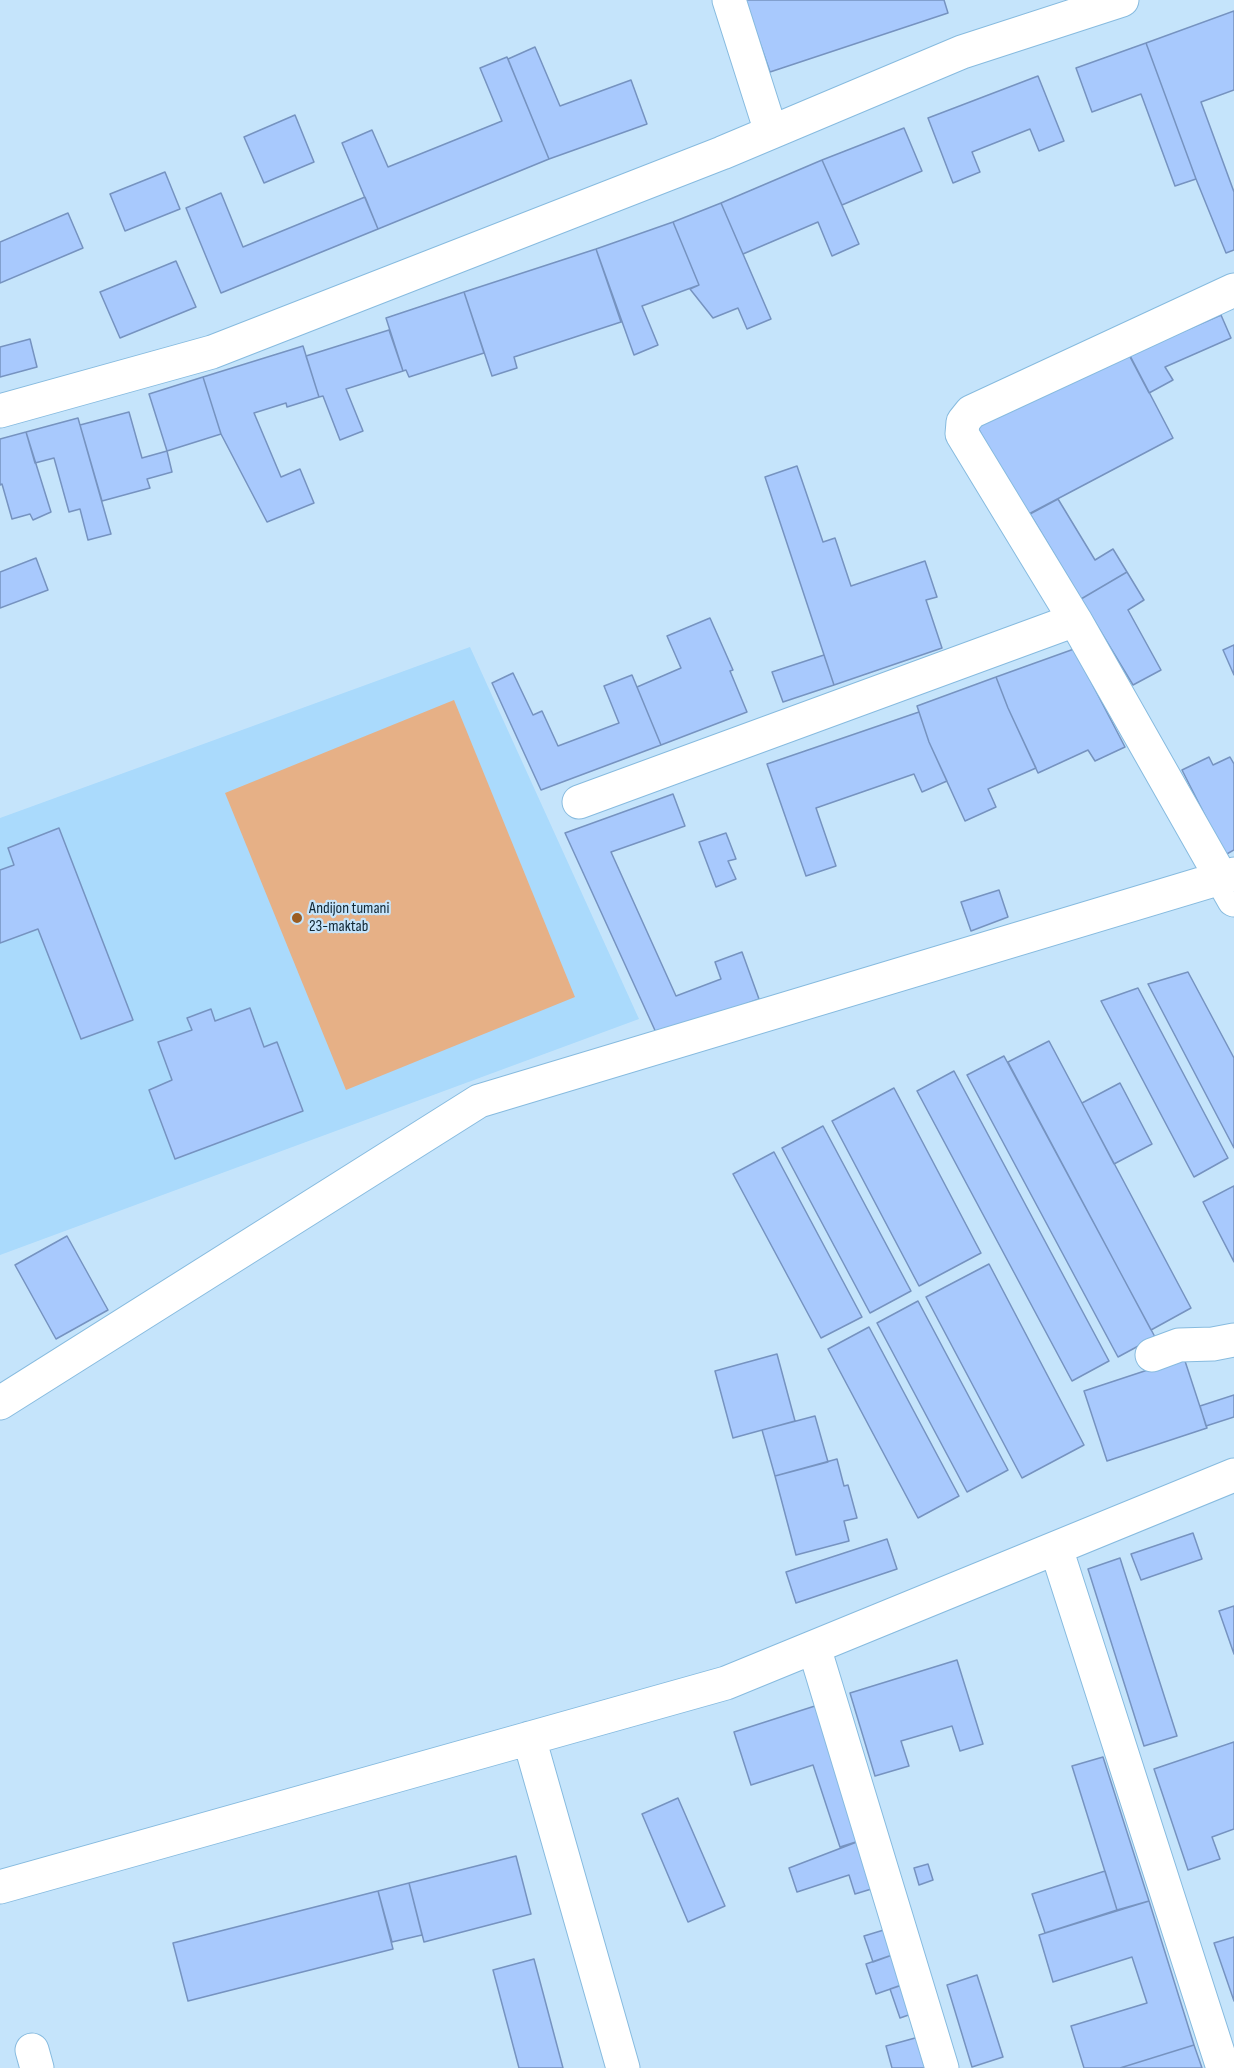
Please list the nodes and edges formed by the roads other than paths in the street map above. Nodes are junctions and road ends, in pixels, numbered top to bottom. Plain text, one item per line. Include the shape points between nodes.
1 (729, 0) edge
2 (1122, 0) edge
3 (771, 132) junction
4 (1234, 290) edge
5 (0, 411) edge
6 (1075, 620) junction
7 (579, 802) dead end
8 (1230, 884) edge
9 (1234, 1340) edge
10 (1152, 1355) dead end
11 (0, 1403) edge
12 (1234, 1475) edge
13 (1056, 1548) junction
14 (814, 1647) junction
15 (529, 1738) junction
16 (0, 1887) edge
17 (622, 2068) edge
18 (942, 2068) edge
19 (1223, 2068) edge

1 - 3 street
2 - 3 street via 962,52
3 - 5 street via 212,352
4 - 6 street via 982,406 970,412 963,422 962,434
6 - 7 street
6 - 8 street
8 - 11 street via 479,1101
9 - 10 street via 1179,1345
12 - 13 street
13 - 14 street
13 - 19 street
14 - 15 street via 726,1683
14 - 18 street
15 - 16 street
15 - 17 street

